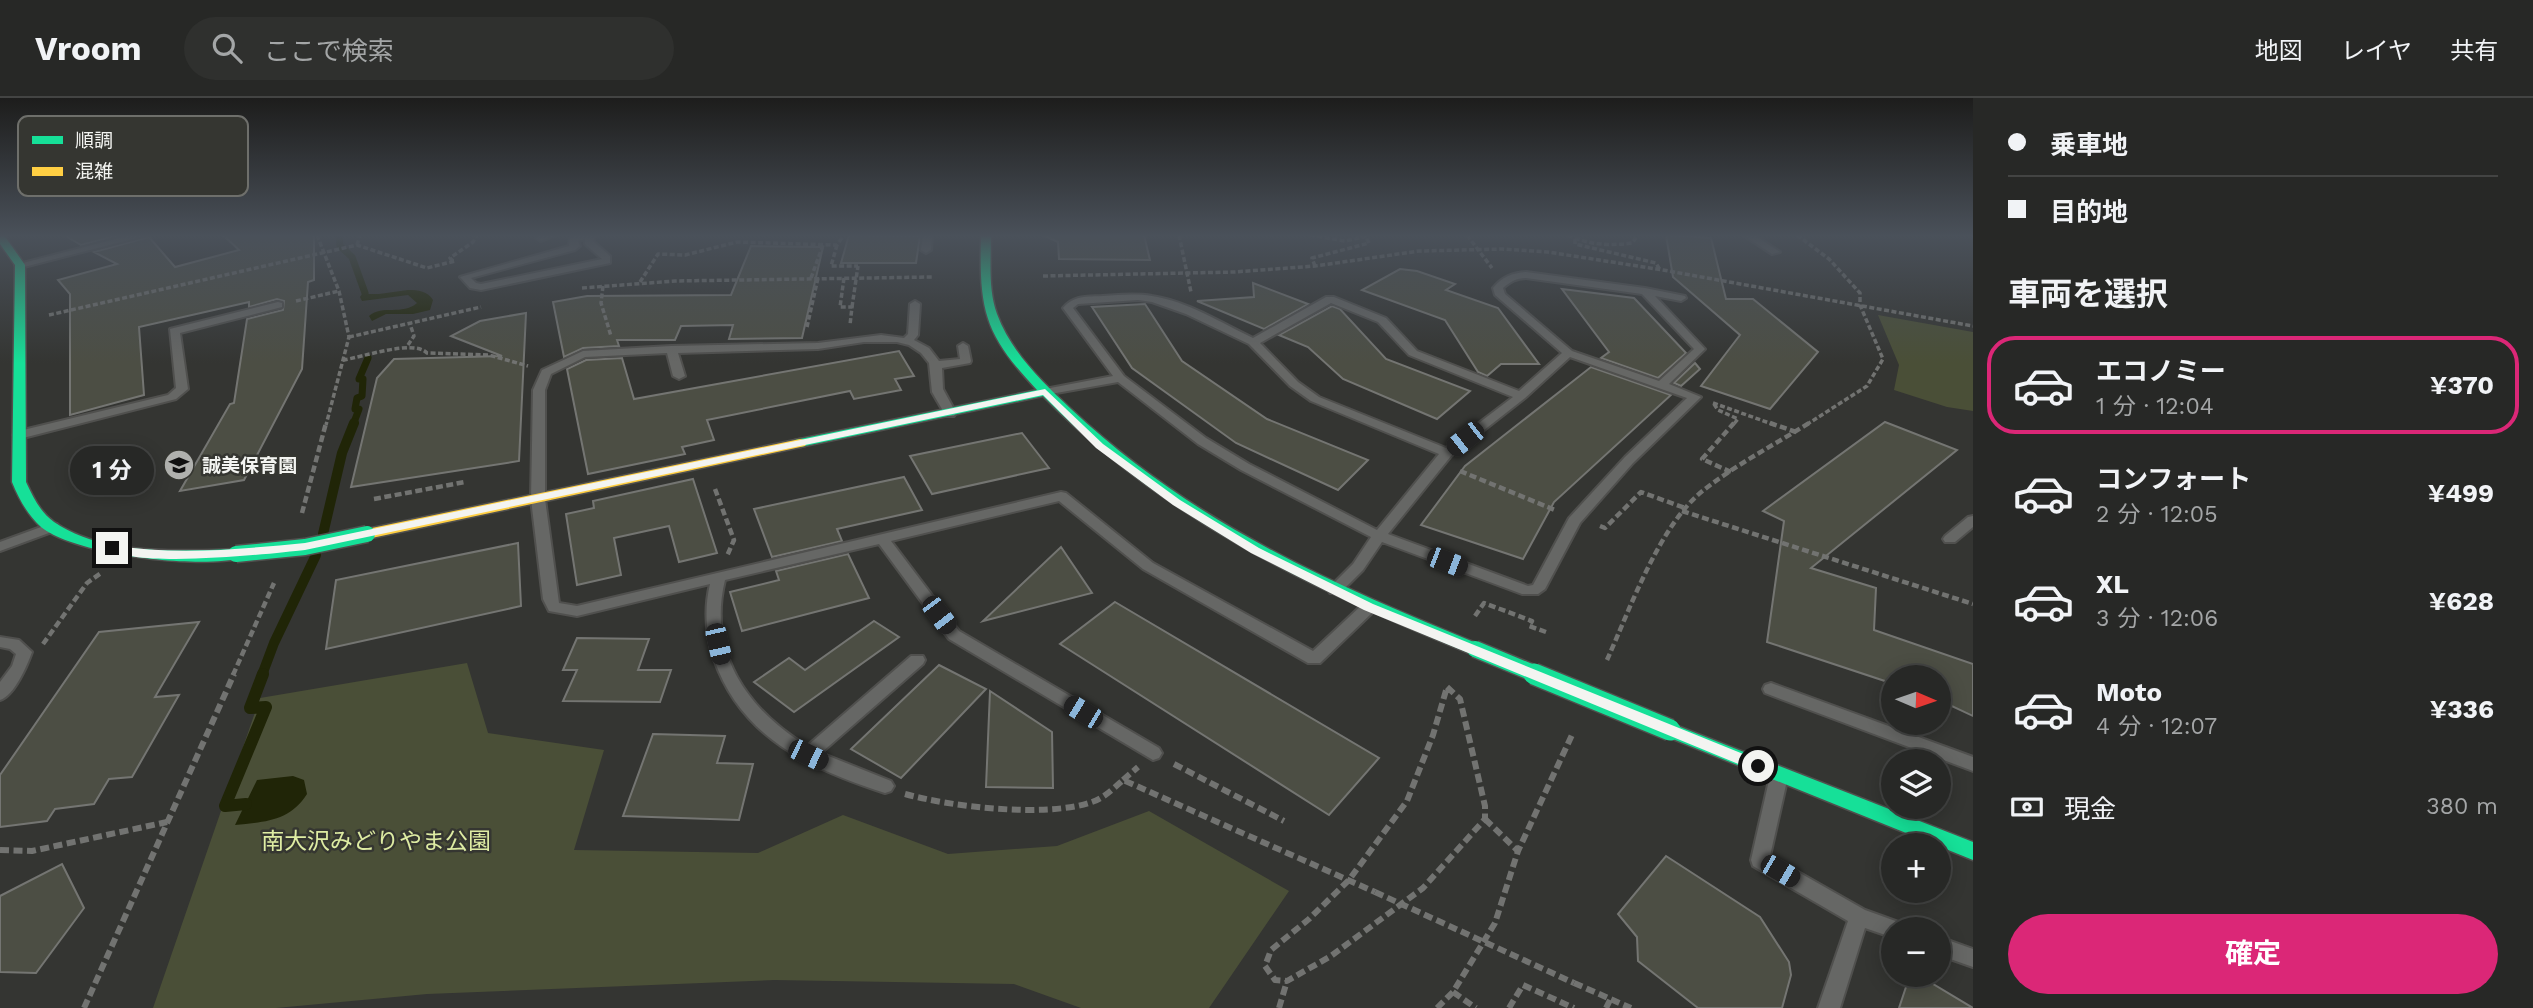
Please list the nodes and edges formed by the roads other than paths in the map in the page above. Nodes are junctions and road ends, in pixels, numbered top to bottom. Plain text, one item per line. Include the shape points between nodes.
1 (20, 277) edge
2 (465, 277) edge
3 (527, 277) edge
4 (985, 277) edge
5 (1510, 277) edge
6 (1544, 277) edge
7 (1645, 291) junction
8 (1681, 298) dead end
9 (915, 304) dead end
10 (278, 305) road end
11 (907, 341) junction
12 (1254, 342) junction
13 (963, 346) dead end
14 (671, 349) junction
15 (1568, 353) junction
16 (936, 365) junction
17 (679, 376) dead end
18 (1120, 378) junction
19 (1662, 384) junction
20 (1045, 392) junction
21 (1521, 396) junction
22 (950, 413) junction
23 (19, 435) junction
24 (1443, 457) junction
25 (538, 499) junction
26 (1973, 520) edge
27 (52, 527) junction
28 (1379, 537) junction
29 (882, 538) junction
30 (1950, 539) dead end
31 (0, 547) edge
32 (721, 571) junction
33 (1334, 591) junction
34 (1369, 607) junction
35 (0, 642) edge
36 (917, 660) dead end
37 (1772, 689) dead end
38 (0, 694) edge
39 (1912, 749) edge
40 (1153, 753) road end
41 (808, 755) junction
42 (1951, 760) edge
43 (1973, 764) edge
44 (1780, 775) junction
45 (885, 786) road end
46 (1916, 819) edge
47 (1916, 827) junction
48 (1973, 851) edge
49 (1859, 917) junction
50 (1881, 925) edge
51 (1951, 950) edge
52 (1973, 958) edge
53 (1829, 1008) edge

1 - 23 street
2 - 3 lane via 481,287
4 - 20 street via 988,306 1002,335
5 - 15 lane via 1498,288 1500,295
6 - 7 lane
7 - 8 lane
7 - 19 lane via 1700,349
9 - 11 lane via 913,335
10 - 23 lane via 174,331 182,389 172,397
11 - 14 lane via 877,338 803,346
11 - 16 lane via 929,352
12 - 18 lane via 1154,299 1075,301 1068,308
12 - 21 lane via 1330,299 1382,320 1413,353
12 - 24 lane via 1315,399
13 - 16 lane via 967,360
14 - 17 lane
14 - 25 lane via 583,354 546,372 539,390
15 - 19 lane
15 - 21 lane
16 - 22 lane via 938,391
18 - 20 lane
18 - 28 lane via 1202,441
19 - 28 lane via 1695,397 1574,521 1538,589 1514,588
20 - 22 street
20 - 33 street via 1100,446 1176,502
21 - 24 lane
22 - 25 street
23 - 27 street via 22,497
24 - 28 lane
25 - 27 street, bridge via 305,547 236,554 143,554 85,542
25 - 32 lane via 554,607 577,611
26 - 30 lane
27 - 31 lane
28 - 33 lane
29 - 32 lane
29 - 34 lane via 1061,496 1148,566 1314,659
29 - 40 lane via 954,635
32 - 41 lane via 712,610 722,662 751,714
33 - 34 street
34 - 44 street, bridge
35 - 38 lane via 14,644 24,652
36 - 41 lane
37 - 39 lane
41 - 45 lane
42 - 43 lane
44 - 47 street
44 - 49 lane via 1760,860
46 - 47 lane
47 - 48 street
49 - 50 lane
49 - 53 lane
51 - 52 lane

